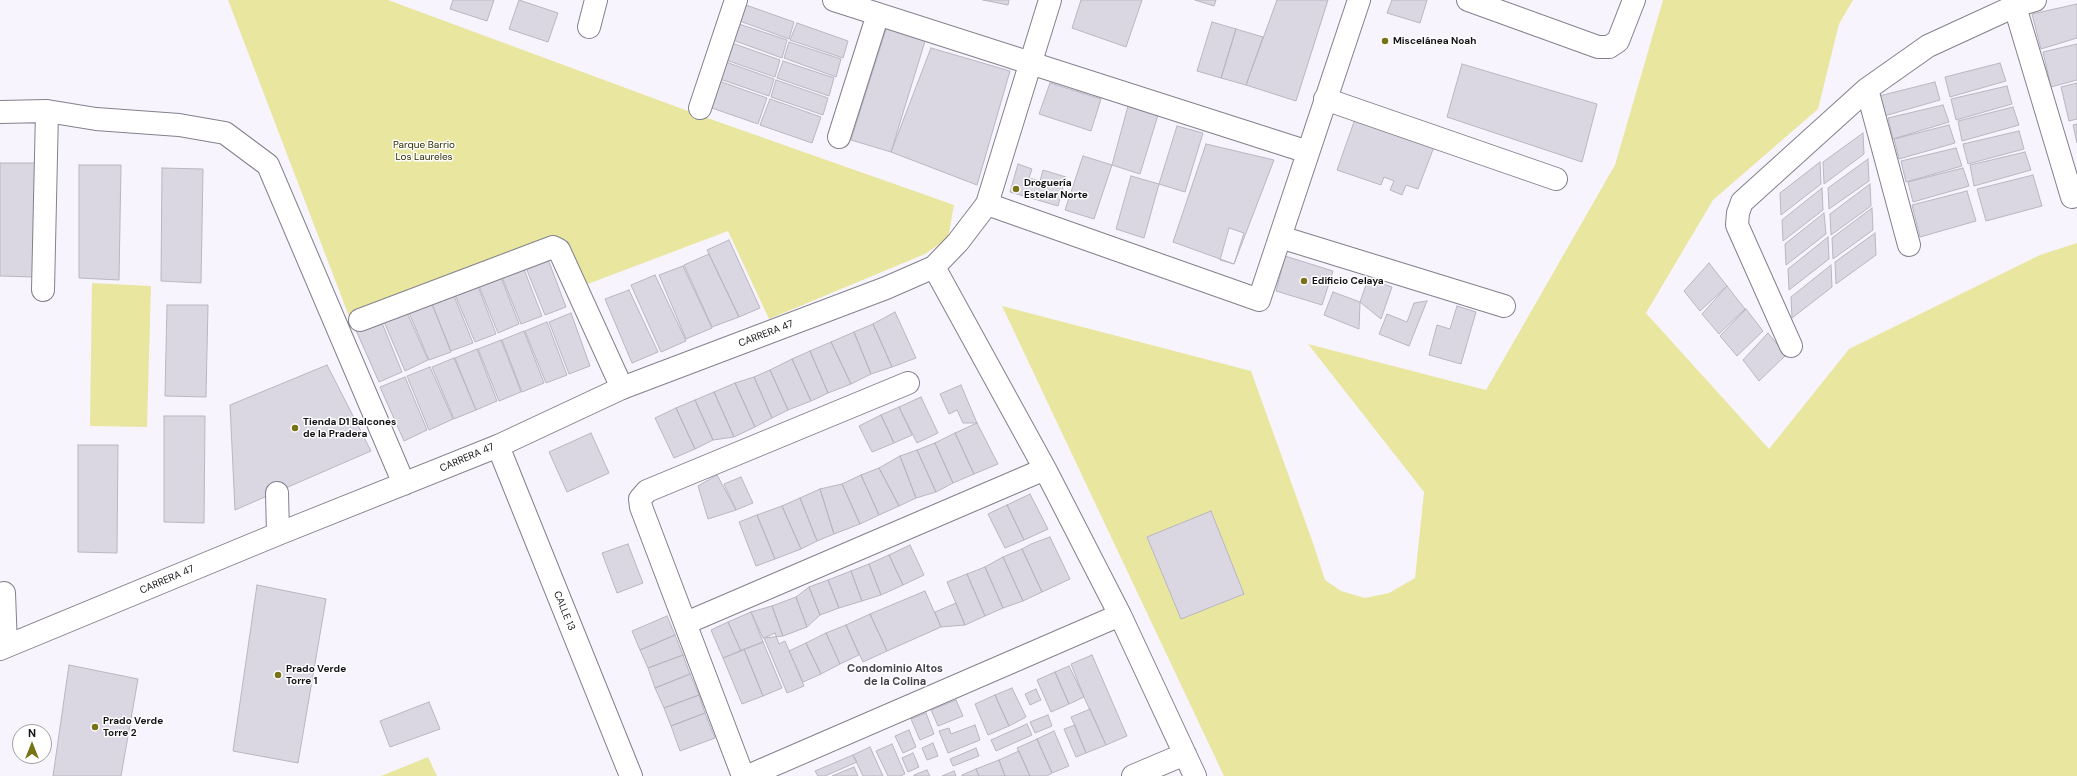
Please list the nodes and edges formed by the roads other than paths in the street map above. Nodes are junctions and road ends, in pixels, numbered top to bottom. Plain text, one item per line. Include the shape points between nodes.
1 (596, 0) edge
2 (736, 0) edge
3 (834, 0) edge
4 (1050, 0) edge
5 (1359, 0) edge
6 (1468, 0) edge
7 (1634, 0) edge
8 (2035, 0) edge
9 (2014, 3) edge
10 (878, 14) junction
11 (589, 27) dead end
12 (1030, 63) junction
13 (1867, 89) junction
14 (1326, 99) junction
15 (700, 108) dead end
16 (47, 111) junction
17 (0, 112) edge
18 (840, 137) dead end
19 (1308, 152) junction
20 (1556, 179) dead end
21 (2072, 197) dead end
22 (987, 204) junction
23 (1280, 237) junction
24 (1909, 245) dead end
25 (934, 267) junction
26 (43, 290) dead end
27 (1504, 306) dead end
28 (360, 320) dead end
29 (1791, 346) dead end
30 (908, 383) dead end
31 (622, 388) junction
32 (498, 446) junction
33 (1045, 469) junction
34 (404, 484) junction
35 (277, 493) dead end
36 (278, 534) junction
37 (4, 593) dead end
38 (1120, 615) junction
39 (686, 622) junction
40 (3, 648) edge
41 (1185, 754) junction
42 (631, 776) edge
43 (743, 776) edge
44 (748, 776) edge
45 (1133, 776) edge
46 (1195, 776) edge

1 - 11 street
2 - 15 street
3 - 10 street
4 - 12 street
5 - 14 street
6 - 7 street via 1598,47 1609,47 1618,41
8 - 9 street
9 - 13 street via 1928,46
9 - 21 street
10 - 12 street
10 - 18 street
12 - 19 street
12 - 22 street
13 - 24 street
13 - 29 street via 1742,202 1738,213 1737,225
14 - 19 street
14 - 20 street
16 - 17 street
16 - 26 street
16 - 34 street via 96,119 179,125 225,133 268,165
19 - 23 street
22 - 23 street via 1259,300
22 - 25 street via 958,242
23 - 27 street
25 - 31 street, CARRERA 47 via 886,288
25 - 33 street
28 - 31 street via 553,247 559,250
30 - 39 street via 647,491 640,499 641,507
31 - 32 street, CARRERA 47
32 - 34 street, CARRERA 47
32 - 42 street, CALLE 13
33 - 38 street
33 - 39 street
34 - 36 street, CARRERA 47
35 - 36 street
36 - 40 street, CARRERA 47
37 - 40 street
38 - 41 street
38 - 44 street
39 - 43 street
41 - 45 street
41 - 46 street

